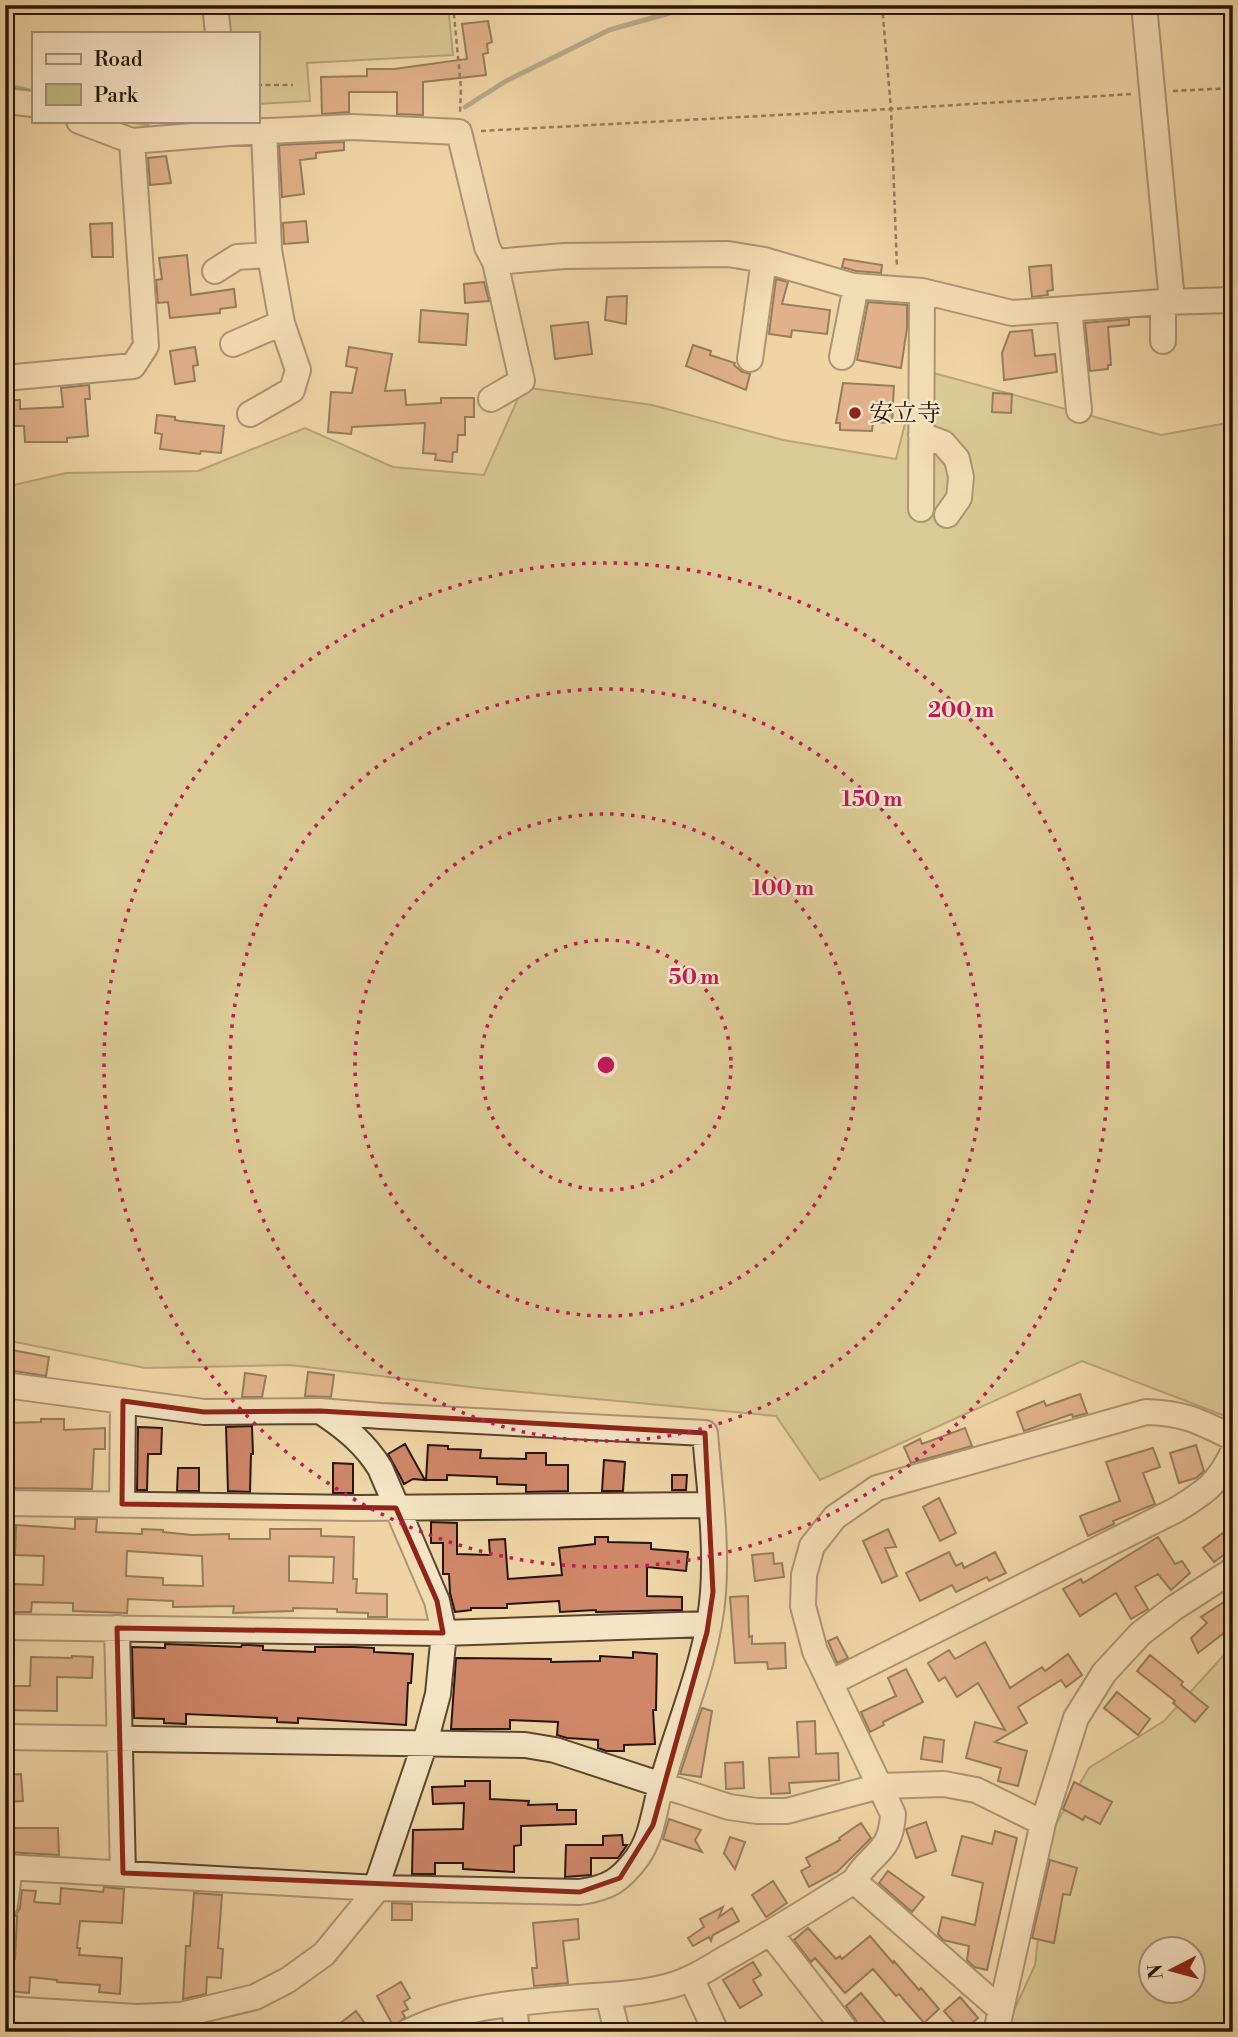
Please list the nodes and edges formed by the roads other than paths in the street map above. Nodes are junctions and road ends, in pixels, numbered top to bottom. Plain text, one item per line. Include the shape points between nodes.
1 (215, 5) edge
2 (1144, 5) edge
3 (218, 32) edge
4 (5, 101) edge
5 (32, 104) edge
6 (82, 122) edge
7 (229, 127) edge
8 (264, 131) junction
9 (132, 141) junction
10 (270, 255) junction
11 (764, 260) junction
12 (495, 262) junction
13 (215, 271) dead end
14 (856, 286) junction
15 (910, 290) junction
16 (1233, 300) edge
17 (1168, 301) junction
18 (1069, 309) junction
19 (282, 323) junction
20 (1163, 341) dead end
21 (233, 344) dead end
22 (842, 357) dead end
23 (750, 359) dead end
24 (5, 378) edge
25 (491, 399) dead end
26 (1079, 410) dead end
27 (250, 414) dead end
28 (921, 436) junction
29 (921, 509) dead end
30 (947, 515) dead end
31 (5, 1385) edge
32 (123, 1401) junction
33 (320, 1411) junction
34 (1233, 1438) edge
35 (1233, 1452) edge
36 (5, 1503) edge
37 (122, 1504) junction
38 (710, 1505) junction
39 (396, 1507) junction
40 (1233, 1570) edge
41 (708, 1624) junction
42 (5, 1627) edge
43 (117, 1628) junction
44 (444, 1633) junction
45 (830, 1683) junction
46 (5, 1737) edge
47 (118, 1738) junction
48 (425, 1743) junction
49 (661, 1784) junction
50 (880, 1786) junction
51 (1043, 1823) junction
52 (8, 1867) edge
53 (123, 1873) junction
54 (853, 1881) junction
55 (377, 1888) junction
56 (5, 1905) edge
57 (771, 1934) junction
58 (691, 1978) junction
59 (608, 1995) junction
60 (513, 2005) junction
61 (5, 2009) edge
62 (998, 2020) edge
63 (142, 2024) edge
64 (420, 2029) edge
65 (517, 2032) edge
66 (617, 2032) edge
67 (716, 2032) edge
68 (847, 2032) edge

1 - 3 street
2 - 17 street
4 - 5 street
6 - 9 street
7 - 8 street
7 - 9 street
8 - 10 street
8 - 12 street via 352,127 459,132 487,247
9 - 24 street via 146,346 133,366
10 - 13 street via 237,257
10 - 19 street
11 - 12 street via 728,254 643,254
11 - 14 street
11 - 23 street
12 - 25 street via 522,381
14 - 15 street
14 - 22 street
15 - 18 street via 1012,313
15 - 28 street
16 - 17 street
17 - 18 street
17 - 20 street
18 - 26 street
19 - 21 street
19 - 27 street via 298,370 292,390
28 - 29 street
28 - 30 street via 943,443 957,459 961,477 958,498
31 - 32 street
32 - 33 street via 204,1412
32 - 37 street
33 - 38 street via 705,1433
33 - 39 street via 368,1448
34 - 45 street via 1190,1417 1146,1412 877,1488 835,1517 812,1546 804,1574 803,1606 814,1651
35 - 45 street via 1224,1472 1176,1510
36 - 37 street
37 - 39 street
38 - 39 street
38 - 41 street via 713,1592
39 - 44 street via 437,1601
40 - 51 street via 1140,1634 1104,1673 1076,1718
41 - 44 street
41 - 49 street via 695,1682
42 - 43 street
43 - 44 street
43 - 47 street
44 - 48 street via 438,1694
45 - 50 street
46 - 47 street
47 - 48 street
47 - 53 street
48 - 49 street via 555,1750
48 - 55 street
49 - 50 street via 729,1807 757,1811 787,1811
49 - 55 street via 653,1825 639,1855 620,1878 603,1888 580,1892
50 - 51 street via 944,1784 976,1790
50 - 54 street via 893,1814 892,1833
51 - 62 street
52 - 53 street
52 - 56 street
53 - 55 street
54 - 57 street
54 - 62 street
55 - 63 street via 324,1954 288,1980 219,2008
57 - 58 street
57 - 68 street
58 - 59 street via 670,1986
58 - 67 street
59 - 60 street
59 - 66 street
60 - 64 street via 469,2011
60 - 65 street
61 - 63 street

